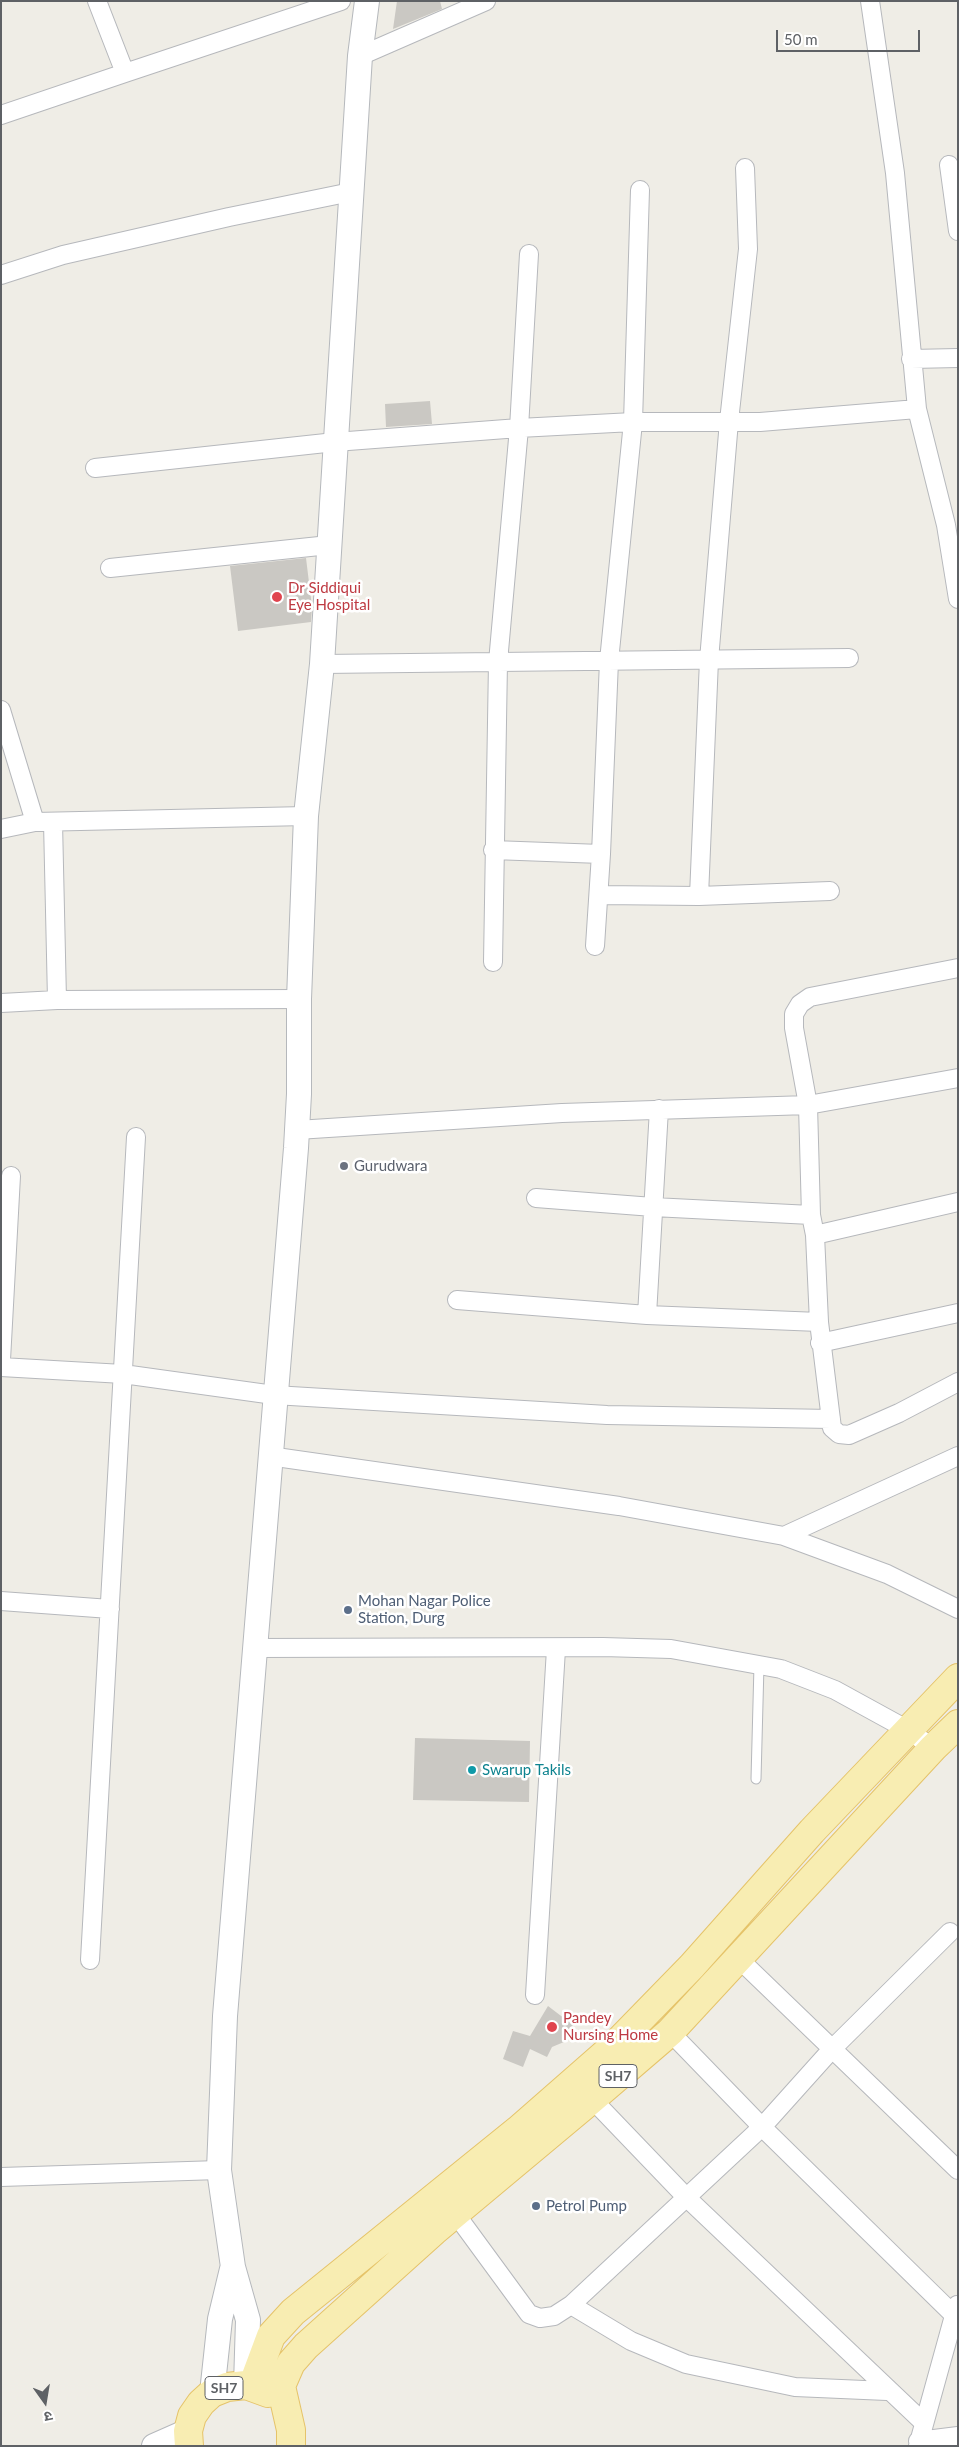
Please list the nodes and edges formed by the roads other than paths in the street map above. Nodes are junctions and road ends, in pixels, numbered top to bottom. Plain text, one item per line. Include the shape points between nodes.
1 (97, 1) edge
2 (341, 1) edge
3 (367, 1) edge
4 (486, 1) edge
5 (870, 1) edge
6 (360, 56) junction
7 (125, 73) junction
8 (1, 115) edge
9 (949, 165) dead end
10 (745, 168) dead end
11 (640, 190) dead end
12 (351, 192) junction
13 (958, 231) edge
14 (529, 254) dead end
15 (1, 274) edge
16 (958, 358) edge
17 (911, 359) junction
18 (917, 409) junction
19 (729, 421) junction
20 (633, 422) junction
21 (520, 428) junction
22 (335, 442) junction
23 (95, 468) dead end
24 (952, 525) edge
25 (329, 545) junction
26 (110, 568) dead end
27 (958, 599) edge
28 (849, 658) dead end
29 (709, 660) junction
30 (609, 661) junction
31 (498, 662) junction
32 (322, 664) junction
33 (1, 710) edge
34 (306, 816) junction
35 (35, 822) junction
36 (53, 822) junction
37 (1, 829) edge
38 (493, 850) junction
39 (601, 854) junction
40 (830, 892) dead end
41 (599, 895) junction
42 (699, 896) junction
43 (594, 946) dead end
44 (493, 962) dead end
45 (958, 968) edge
46 (299, 999) junction
47 (57, 1000) junction
48 (1, 1003) edge
49 (958, 1078) edge
50 (808, 1105) junction
51 (659, 1109) junction
52 (297, 1130) junction
53 (136, 1138) dead end
54 (11, 1176) dead end
55 (536, 1198) dead end
56 (958, 1202) edge
57 (653, 1207) junction
58 (811, 1215) junction
59 (815, 1235) junction
60 (457, 1300) dead end
61 (958, 1313) edge
62 (647, 1314) junction
63 (818, 1322) junction
64 (820, 1343) junction
65 (1, 1360) edge
66 (1, 1367) edge
67 (123, 1374) junction
68 (958, 1382) edge
69 (274, 1395) junction
70 (830, 1419) junction
71 (269, 1456) junction
72 (958, 1456) edge
73 (784, 1536) junction
74 (1, 1602) edge
75 (110, 1609) junction
76 (958, 1609) edge
77 (255, 1648) junction
78 (556, 1649) junction
79 (759, 1665) junction
80 (958, 1678) edge
81 (958, 1724) edge
82 (908, 1730) junction
83 (933, 1748) junction
84 (756, 1779) dead end
85 (950, 1932) dead end
86 (739, 1959) junction
87 (90, 1960) dead end
88 (535, 1995) dead end
89 (670, 2032) junction
90 (832, 2049) junction
91 (592, 2099) junction
92 (762, 2126) junction
93 (219, 2170) junction
94 (958, 2170) edge
95 (1, 2178) edge
96 (686, 2197) junction
97 (455, 2214) junction
98 (384, 2238) junction
99 (402, 2259) junction
100 (232, 2267) junction
101 (571, 2305) junction
102 (956, 2309) edge
103 (249, 2386) junction
104 (887, 2391) junction
105 (212, 2393) junction
106 (287, 2415) junction
107 (924, 2423) junction
108 (958, 2436) edge
109 (189, 2438) edge
110 (918, 2444) edge
111 (154, 2446) edge
112 (292, 2446) edge

1 - 7 street
2 - 7 street
3 - 6 street
4 - 6 street
5 - 17 street via 895,173
6 - 12 street
7 - 8 street
9 - 13 street
10 - 19 street via 748,249
11 - 20 street
12 - 15 street via 63,255
12 - 22 street
14 - 21 street
16 - 17 street
17 - 18 street
18 - 19 street via 760,422
18 - 24 street
19 - 20 street
19 - 29 street
20 - 21 street
20 - 30 street
21 - 22 street
21 - 31 street
22 - 23 street
22 - 25 street
24 - 27 street
25 - 26 street
25 - 32 street
28 - 29 street
29 - 30 street
29 - 42 street
30 - 31 street
30 - 39 street
31 - 32 street
31 - 38 street
32 - 34 street
33 - 35 street
34 - 36 street
34 - 46 street
35 - 36 street
35 - 37 street
36 - 47 street
38 - 39 street
38 - 44 street
39 - 41 street
40 - 42 street
41 - 42 street
41 - 43 street
45 - 50 street via 810,997 800,1004 794,1014 794,1028
46 - 47 street
46 - 52 street via 301,1044
47 - 48 street
49 - 50 street
50 - 51 street
50 - 58 street
51 - 52 street
51 - 57 street
52 - 69 street
53 - 67 street
54 - 65 street
55 - 57 street
56 - 59 street
57 - 58 street
57 - 62 street
58 - 59 street
59 - 63 street
60 - 62 street
61 - 64 street
62 - 63 street
63 - 64 street
64 - 70 street
66 - 67 street
67 - 69 street
67 - 75 street
68 - 70 street via 900,1414 849,1435 838,1434
69 - 70 street via 607,1415
69 - 71 street
71 - 73 street via 610,1504
71 - 77 street
72 - 73 street
73 - 76 street via 887,1574
74 - 75 street
75 - 87 street
77 - 78 street
77 - 93 street via 225,2016
78 - 79 street via 671,1649
78 - 88 street
79 - 82 street via 781,1669 835,1690
79 - 84 lane
80 - 82 main road, SH7
81 - 83 main road, SH7
82 - 83 street
82 - 98 main road, SH7 via 812,1831 692,1966 615,2044 518,2130
83 - 86 main road, SH7
85 - 90 street
86 - 89 main road, SH7
86 - 90 street
89 - 91 main road, SH7
89 - 92 street
90 - 92 street
90 - 94 street
91 - 96 street
91 - 97 main road, SH7
92 - 96 street
92 - 102 street
93 - 95 street
93 - 100 street
96 - 101 street
96 - 104 street
97 - 99 main road, SH7
97 - 101 street via 529,2314 540,2318 554,2316
98 - 99 main road
98 - 103 main road, SH7 via 293,2312 271,2336
99 - 106 main road, SH7 via 291,2363 282,2386
100 - 103 street via 248,2320
100 - 105 street via 220,2319
101 - 104 street via 631,2341 686,2364 795,2386
102 - 107 street
103 - 105 main road, SH7 via 227,2387
103 - 106 main road, SH7 via 278,2401
104 - 107 street
105 - 109 main road, SH7 via 192,2416
106 - 112 main road, SH7 via 292,2430
107 - 110 street
108 - 110 street
109 - 111 street

